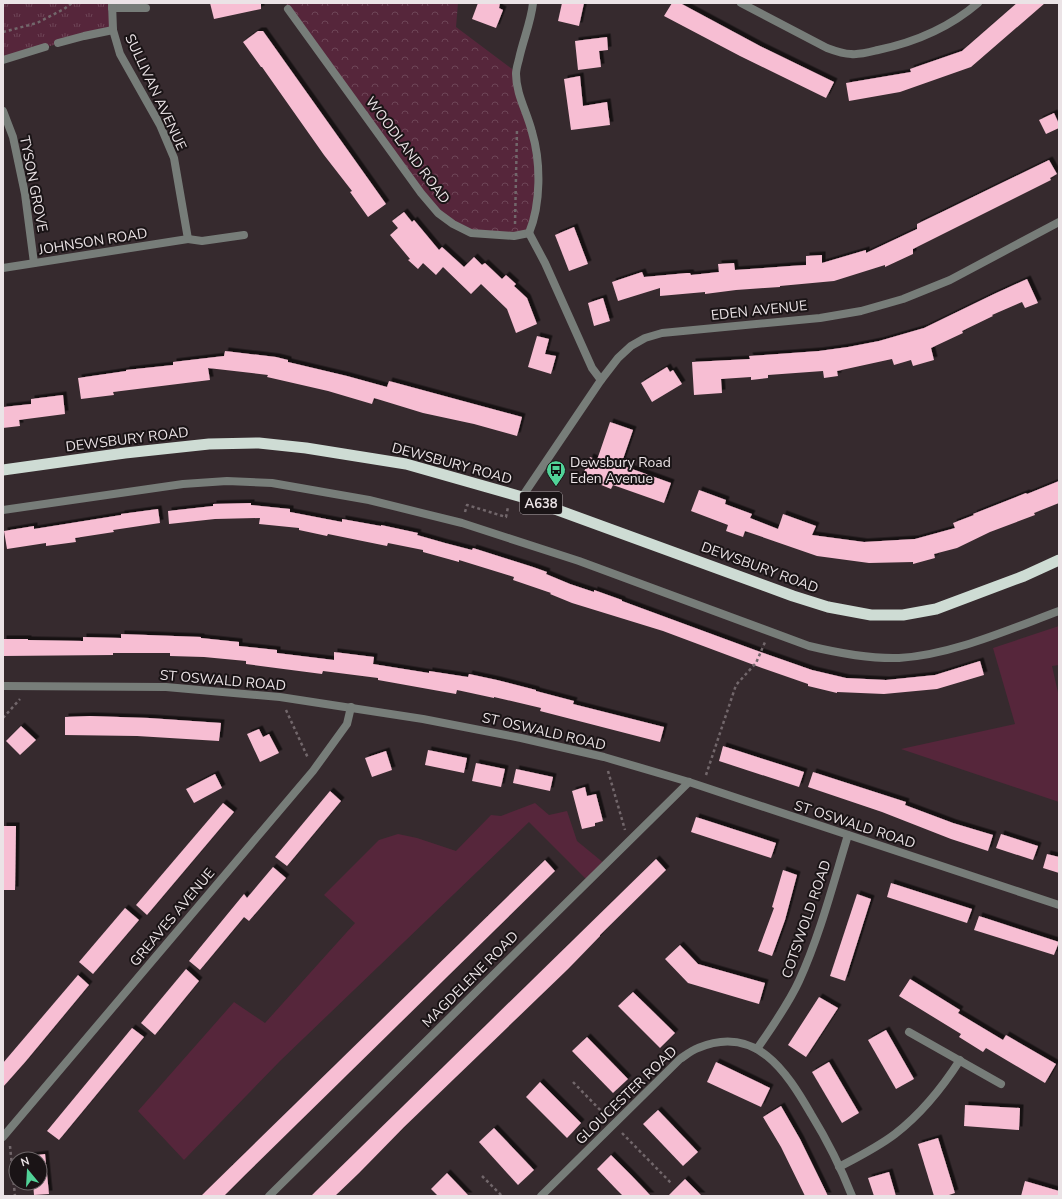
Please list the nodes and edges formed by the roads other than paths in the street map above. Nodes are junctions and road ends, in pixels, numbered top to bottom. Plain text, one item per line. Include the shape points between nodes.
1 (533, 3) edge
2 (740, 3) edge
3 (978, 3) edge
4 (112, 5) edge
5 (146, 8) dead end
6 (288, 9) dead end
7 (113, 30) junction
8 (58, 43) dead end
9 (45, 47) dead end
10 (3, 60) edge
11 (3, 111) edge
12 (1059, 222) edge
13 (529, 233) junction
14 (244, 235) dead end
15 (188, 239) junction
16 (34, 263) junction
17 (3, 268) edge
18 (601, 380) junction
19 (3, 470) edge
20 (522, 497) junction
21 (3, 510) edge
22 (1059, 560) edge
23 (1059, 611) edge
24 (3, 686) edge
25 (351, 707) junction
26 (689, 782) junction
27 (848, 835) junction
28 (1059, 905) edge
29 (909, 1032) dead end
30 (757, 1049) junction
31 (960, 1060) junction
32 (1001, 1084) dead end
33 (6, 1134) edge
34 (839, 1167) junction
35 (269, 1196) edge
36 (541, 1196) edge
37 (852, 1196) edge

1 - 13 street via 516,72 518,92 533,133 537,155 538,186 534,221
2 - 3 street via 827,48 839,53 853,54 924,37 958,19
4 - 5 street
4 - 7 street, SULLIVAN AVENUE
6 - 13 street, WOODLAND ROAD via 420,193 438,213 453,224 471,232 514,236
7 - 8 street
7 - 15 street, SULLIVAN AVENUE via 120,54 160,125 174,158
9 - 10 street
11 - 16 street, TYSON GROVE via 13,138 22,180
12 - 18 street, EDEN AVENUE via 950,280 903,299 868,309 820,318 662,333 645,338 618,358
13 - 18 street via 592,368
14 - 15 street, JOHNSON ROAD via 202,241
15 - 16 street, JOHNSON ROAD
16 - 17 street, JOHNSON ROAD
18 - 20 street, EDEN AVENUE
19 - 20 highway, DEWSBURY ROAD / A638 via 171,448 259,443 406,464
20 - 22 highway, DEWSBURY ROAD / A638 via 793,596 828,607 871,615 936,609
21 - 23 street via 183,484 227,481 272,483 369,500 462,522 579,561 809,646 870,657 900,658 933,653 974,642
24 - 25 street, ST OSWALD ROAD via 166,687 280,697
25 - 26 street, ST OSWALD ROAD via 520,738
25 - 33 street, GREAVES AVENUE via 347,724 313,771
26 - 27 street, ST OSWALD ROAD
26 - 35 street, MAGDELENE ROAD
27 - 28 street, ST OSWALD ROAD
27 - 30 street, COTSWOLD ROAD via 799,982 783,1012
29 - 31 street
30 - 34 street, GLOUCESTER ROAD via 774,1060 785,1073 824,1135
30 - 36 street, GLOUCESTER ROAD via 743,1043 728,1041 712,1043 697,1048 680,1059
31 - 32 street
31 - 34 street via 946,1082 895,1134
34 - 37 street, GLOUCESTER ROAD

